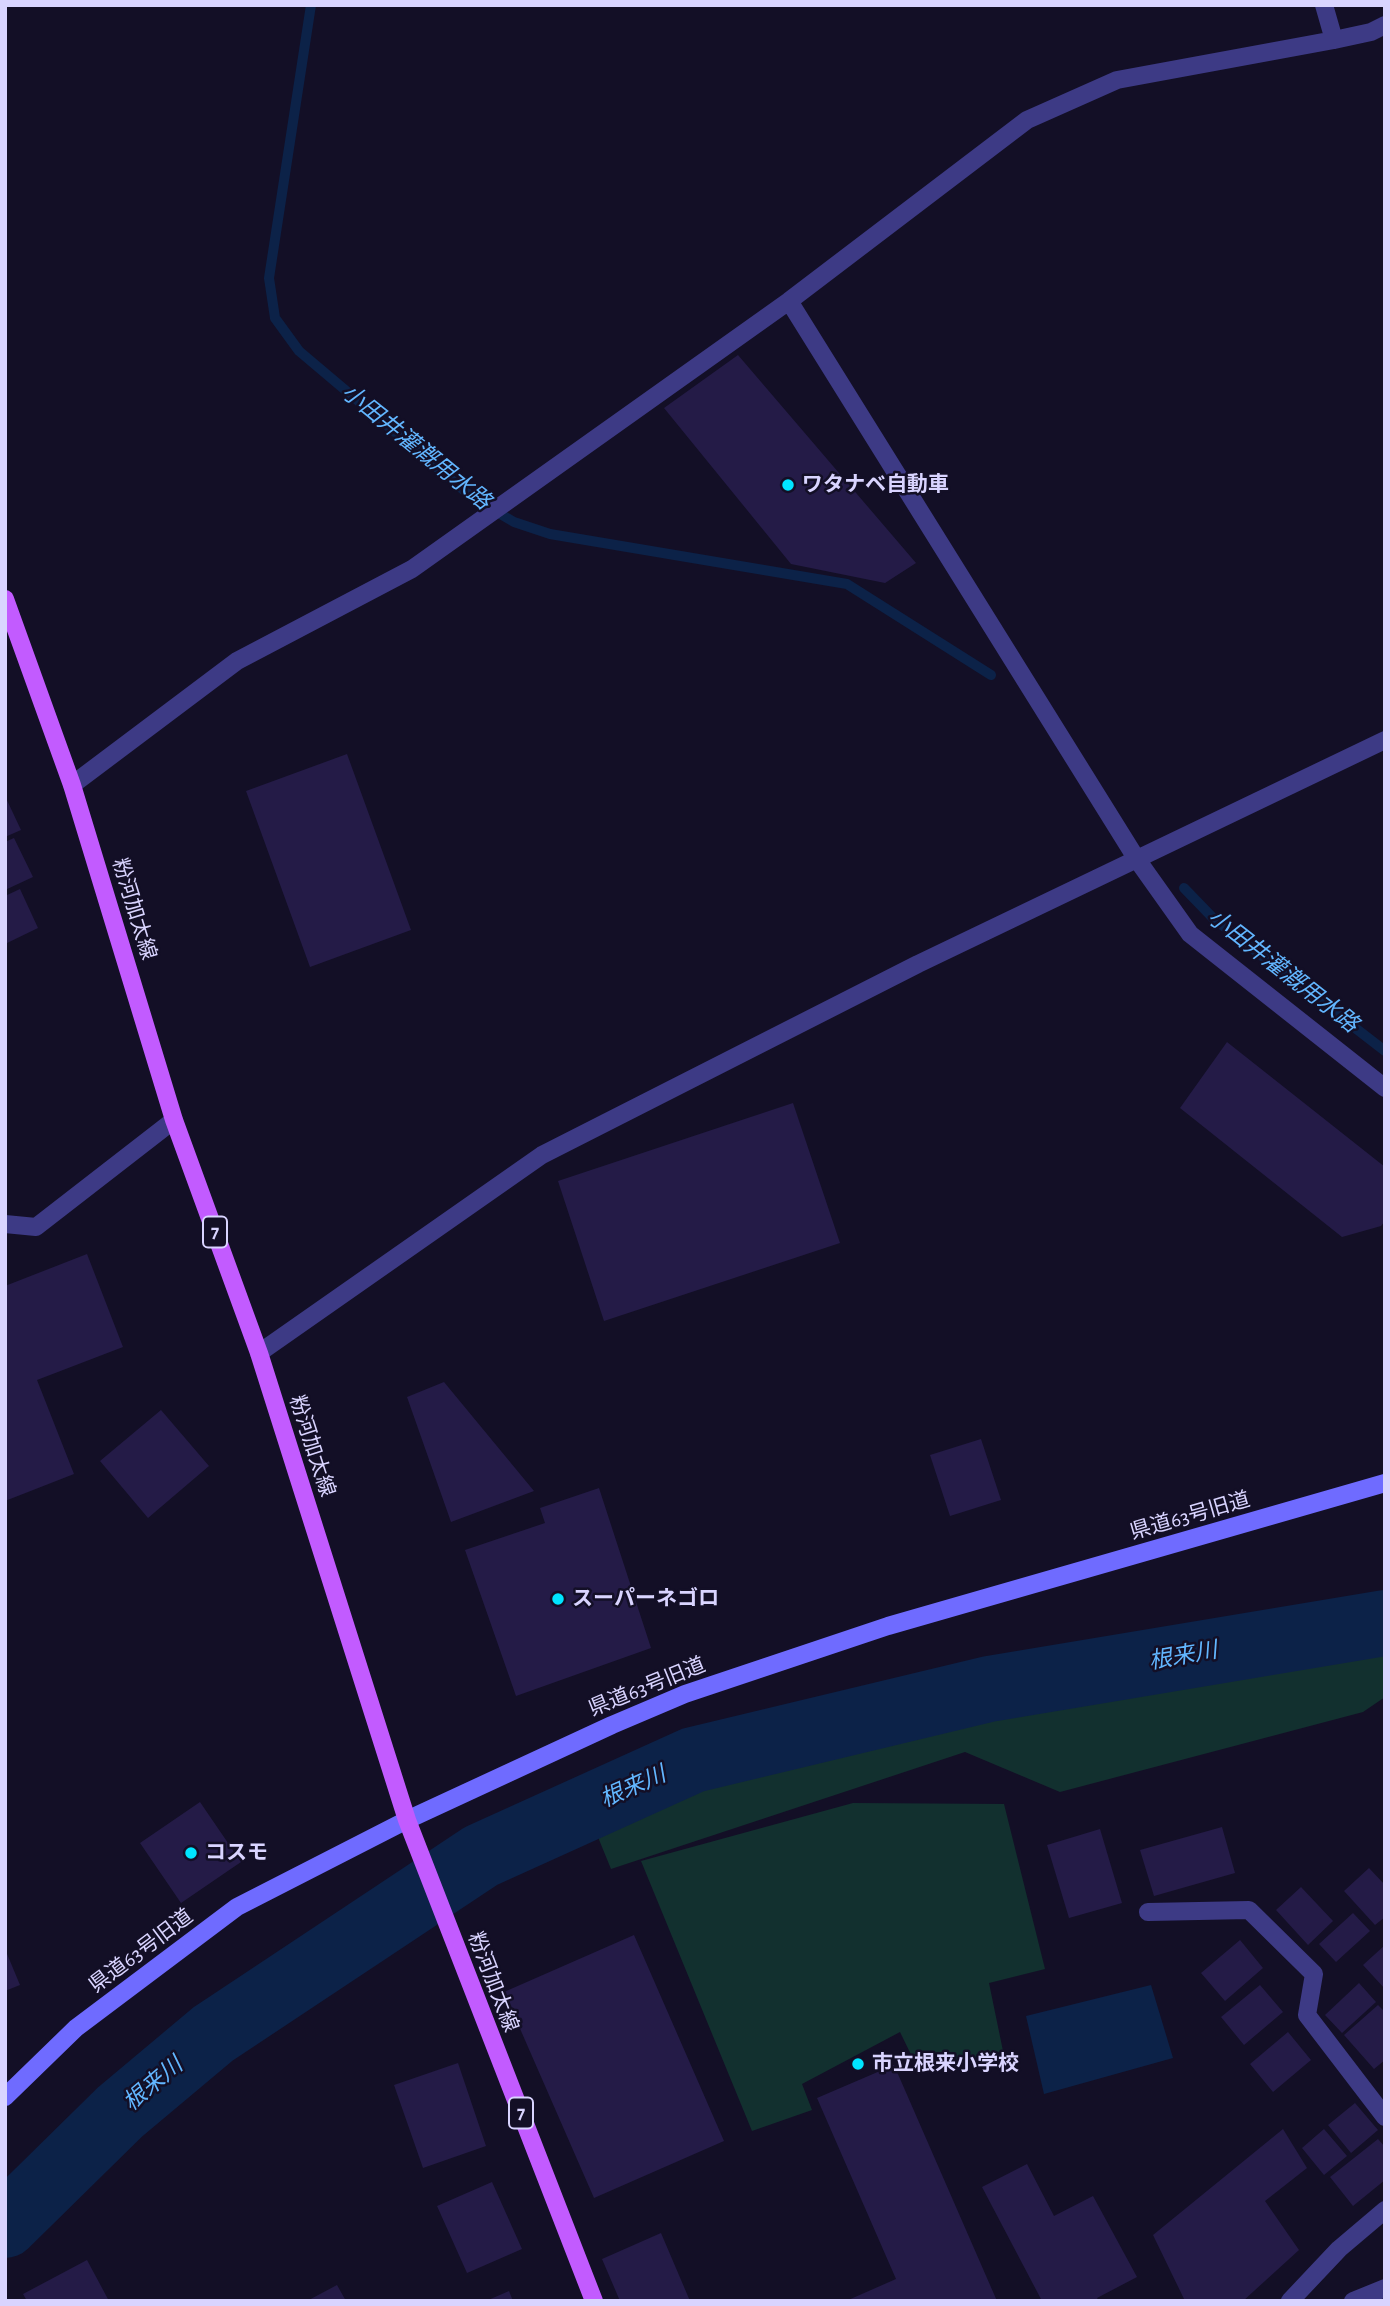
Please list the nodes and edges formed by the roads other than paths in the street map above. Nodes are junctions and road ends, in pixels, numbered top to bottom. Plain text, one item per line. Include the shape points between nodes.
1 (1324, 5) edge
2 (1385, 25) edge
3 (1334, 40) junction
4 (789, 301) junction
5 (5, 599) edge
6 (1385, 740) edge
7 (72, 785) junction
8 (1136, 858) junction
9 (1385, 1088) edge
10 (174, 1120) junction
11 (5, 1224) edge
12 (259, 1353) junction
13 (1385, 1483) edge
14 (407, 1820) junction
15 (1148, 1912) dead end
16 (5, 2097) edge
17 (1385, 2117) edge
18 (1385, 2210) edge
19 (1385, 2288) edge
20 (594, 2301) edge
21 (1290, 2301) edge
22 (1353, 2301) edge

1 - 3 street
2 - 3 street
3 - 4 street via 1117,80 1027,120
4 - 7 street via 412,569 237,661
4 - 8 street
5 - 7 main road, 粉河加太線 / 7
6 - 8 street
7 - 10 main road, 粉河加太線 / 7
8 - 9 street via 1190,934
8 - 12 street via 542,1155
10 - 11 street via 36,1227
10 - 12 main road, 粉河加太線 / 7
12 - 14 main road, 粉河加太線 / 7
13 - 14 street, 県道63号旧道 via 888,1626 685,1694
14 - 16 street, 県道63号旧道 via 237,1907 76,2028
14 - 20 main road, 粉河加太線 / 7
15 - 17 street via 1248,1910 1314,1974 1307,2015
18 - 21 street via 1339,2249
19 - 22 street

